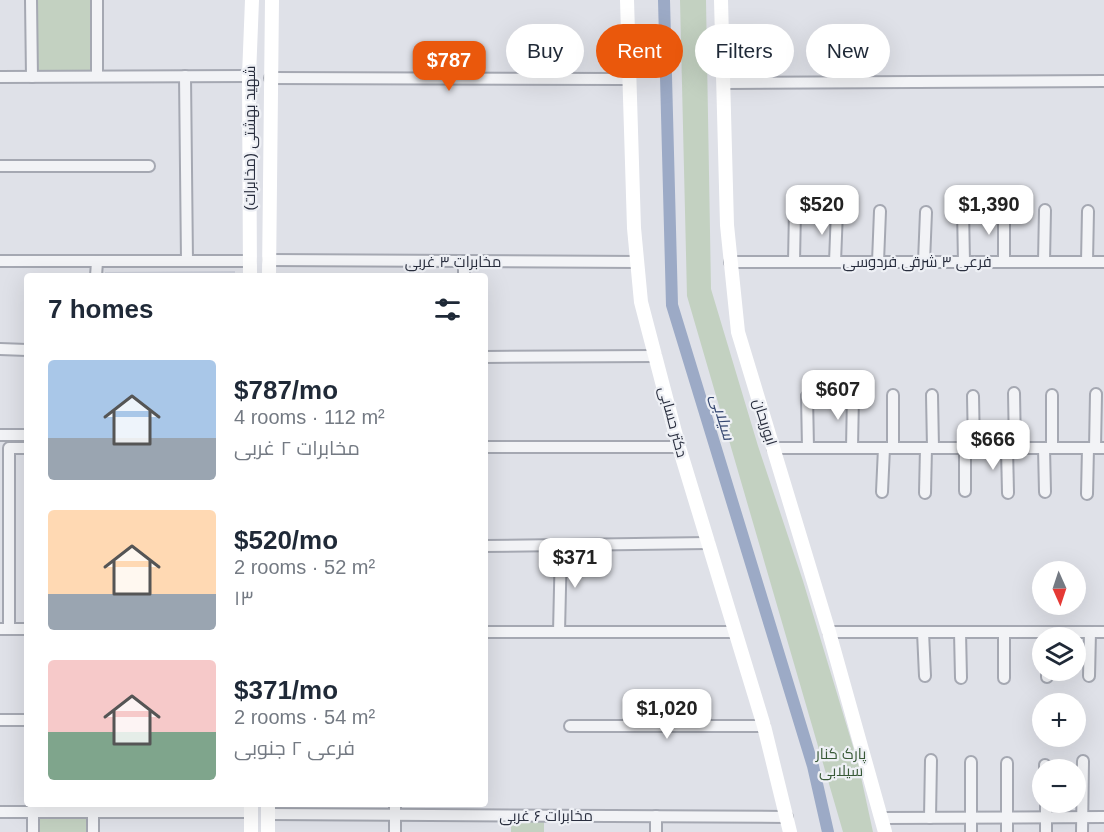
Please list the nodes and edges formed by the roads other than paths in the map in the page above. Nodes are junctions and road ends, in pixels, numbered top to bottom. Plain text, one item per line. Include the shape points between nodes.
1 (31, 0) edge
2 (97, 0) edge
3 (252, 0) edge
4 (272, 0) edge
5 (627, 0) edge
6 (721, 0) edge
7 (0, 76) edge
8 (32, 76) junction
9 (97, 76) junction
10 (185, 76) junction
11 (249, 76) junction
12 (270, 78) junction
13 (628, 79) junction
14 (1104, 81) edge
15 (725, 83) junction
16 (0, 166) edge
17 (149, 166) dead end
18 (795, 209) dead end
19 (963, 209) dead end
20 (1004, 209) dead end
21 (837, 210) dead end
22 (1045, 210) dead end
23 (880, 211) dead end
24 (1088, 211) dead end
25 (926, 212) dead end
26 (269, 260) junction
27 (0, 261) edge
28 (188, 261) junction
29 (250, 261) junction
30 (97, 262) junction
31 (464, 262) junction
32 (638, 262) junction
33 (730, 262) junction
34 (794, 262) junction
35 (835, 262) junction
36 (878, 262) junction
37 (924, 262) junction
38 (964, 262) junction
39 (1004, 262) junction
40 (1044, 262) junction
41 (1087, 262) junction
42 (1104, 262) edge
43 (96, 273) edge
44 (250, 273) edge
45 (269, 273) edge
46 (464, 273) edge
47 (0, 349) edge
48 (24, 350) edge
49 (655, 356) junction
50 (488, 357) edge
51 (1014, 393) dead end
52 (853, 394) dead end
53 (1096, 394) dead end
54 (893, 395) dead end
55 (932, 395) dead end
56 (1052, 395) dead end
57 (807, 396) dead end
58 (973, 396) dead end
59 (0, 435) edge
60 (24, 435) edge
61 (488, 447) edge
62 (679, 447) junction
63 (24, 448) edge
64 (772, 448) junction
65 (808, 448) junction
66 (852, 448) junction
67 (889, 448) junction
68 (929, 448) junction
69 (969, 448) junction
70 (1011, 448) junction
71 (1048, 448) junction
72 (1096, 448) edge
73 (965, 491) dead end
74 (882, 492) dead end
75 (1045, 492) dead end
76 (925, 493) dead end
77 (1008, 493) dead end
78 (1087, 494) dead end
79 (708, 543) junction
80 (561, 545) junction
81 (488, 546) edge
82 (4, 629) edge
83 (24, 629) edge
84 (488, 632) edge
85 (559, 632) junction
86 (735, 632) junction
87 (829, 632) junction
88 (923, 632) junction
89 (960, 632) junction
90 (1004, 632) junction
91 (1086, 632) edge
92 (1090, 632) junction
93 (1104, 633) edge
94 (1032, 634) edge
95 (925, 676) dead end
96 (1089, 676) dead end
97 (961, 678) dead end
98 (1005, 678) dead end
99 (0, 720) edge
100 (24, 720) edge
101 (570, 726) dead end
102 (764, 726) junction
103 (931, 760) dead end
104 (971, 762) dead end
105 (1007, 763) dead end
106 (33, 808) edge
107 (93, 808) edge
108 (251, 808) edge
109 (268, 809) edge
110 (395, 809) edge
111 (0, 812) edge
112 (1046, 813) edge
113 (1082, 813) edge
114 (656, 816) junction
115 (787, 817) junction
116 (1046, 817) junction
117 (1082, 817) junction
118 (1104, 817) edge
119 (882, 818) junction
120 (930, 818) junction
121 (971, 818) junction
122 (1007, 818) junction
123 (33, 832) edge
124 (93, 832) edge
125 (251, 832) edge
126 (268, 832) edge
127 (395, 832) edge
128 (656, 832) edge
129 (790, 832) edge
130 (885, 832) edge
131 (971, 832) edge
132 (1007, 832) edge
133 (1046, 832) edge
134 (1082, 832) edge

1 - 8 street
2 - 9 street
3 - 11 main road, شهید بهشتی (مخابرات)
4 - 12 main road, شهید بهشتی (مخابرات)
5 - 13 main road, دکتر حسابی
6 - 15 main road, ابوریحان
7 - 8 street
8 - 9 street
9 - 10 street
10 - 11 street
10 - 28 street
11 - 29 main road, شهید بهشتی (مخابرات)
12 - 13 street
12 - 26 main road, شهید بهشتی (مخابرات)
13 - 32 main road, دکتر حسابی
14 - 15 street
15 - 33 main road, ابوریحان
16 - 17 street
18 - 34 street
19 - 38 street
20 - 39 street
21 - 35 street
22 - 40 street
23 - 36 street
24 - 41 street
25 - 37 street
26 - 31 street, مخابرات ۳ غربی
26 - 45 main road, شهید بهشتی (مخابرات)
27 - 30 street
28 - 29 street
28 - 30 street
29 - 44 main road, شهید بهشتی (مخابرات)
30 - 43 street
31 - 32 street, مخابرات ۳ غربی
31 - 46 street
32 - 49 main road, دکتر حسابی via 641,302
33 - 34 street, فرعی ۳ شرقی فردوسی
33 - 64 main road, ابوریحان via 738,332
34 - 35 street, فرعی ۳ شرقی فردوسی
35 - 36 street, فرعی ۳ شرقی فردوسی
36 - 37 street, فرعی ۳ شرقی فردوسی
37 - 38 street, فرعی ۳ شرقی فردوسی
38 - 39 street, فرعی ۳ شرقی فردوسی
39 - 40 street, فرعی ۳ شرقی فردوسی
40 - 41 street, فرعی ۳ شرقی فردوسی
41 - 42 street, فرعی ۳ شرقی فردوسی
47 - 48 street
49 - 50 street
49 - 62 main road, دکتر حسابی
51 - 70 street
52 - 66 street
53 - 72 street
54 - 67 street
55 - 68 street
56 - 71 street
57 - 65 street
58 - 69 street
59 - 60 street
61 - 62 street
62 - 79 main road, دکتر حسابی
63 - 82 street via 9,448 10,525
64 - 65 street
64 - 87 main road, ابوریحان
65 - 66 street
66 - 67 street
67 - 68 street
67 - 74 street
68 - 69 street
68 - 76 street
69 - 70 street
69 - 73 street
70 - 71 street
70 - 77 street
71 - 72 street
71 - 75 street
72 - 78 street
79 - 80 street
79 - 86 main road, دکتر حسابی
80 - 81 street
80 - 85 street
82 - 83 street
84 - 85 street
85 - 86 street
86 - 102 main road, دکتر حسابی
87 - 88 street
87 - 119 main road, ابوریحان
88 - 89 street
88 - 95 street
89 - 90 street
89 - 97 street
90 - 94 street
90 - 98 street
91 - 92 street
92 - 93 street
92 - 96 street
99 - 100 street
101 - 102 street
102 - 115 main road, دکتر حسابی
103 - 120 street
104 - 121 street
105 - 122 street
106 - 107 street
106 - 111 street
106 - 123 street
107 - 108 street
107 - 124 street
108 - 125 main road
109 - 110 street, مخابرات ۶ غربی
109 - 126 main road
110 - 114 street, مخابرات ۶ غربی
110 - 127 street
112 - 116 street
113 - 117 street
114 - 115 street, مخابرات ۶ غربی
114 - 128 street
115 - 129 main road, دکتر حسابی
116 - 117 street
116 - 122 street
116 - 133 street
117 - 118 street
117 - 134 street
119 - 120 street
119 - 130 main road, ابوریحان
120 - 121 street
121 - 122 street
121 - 131 street
122 - 132 street

